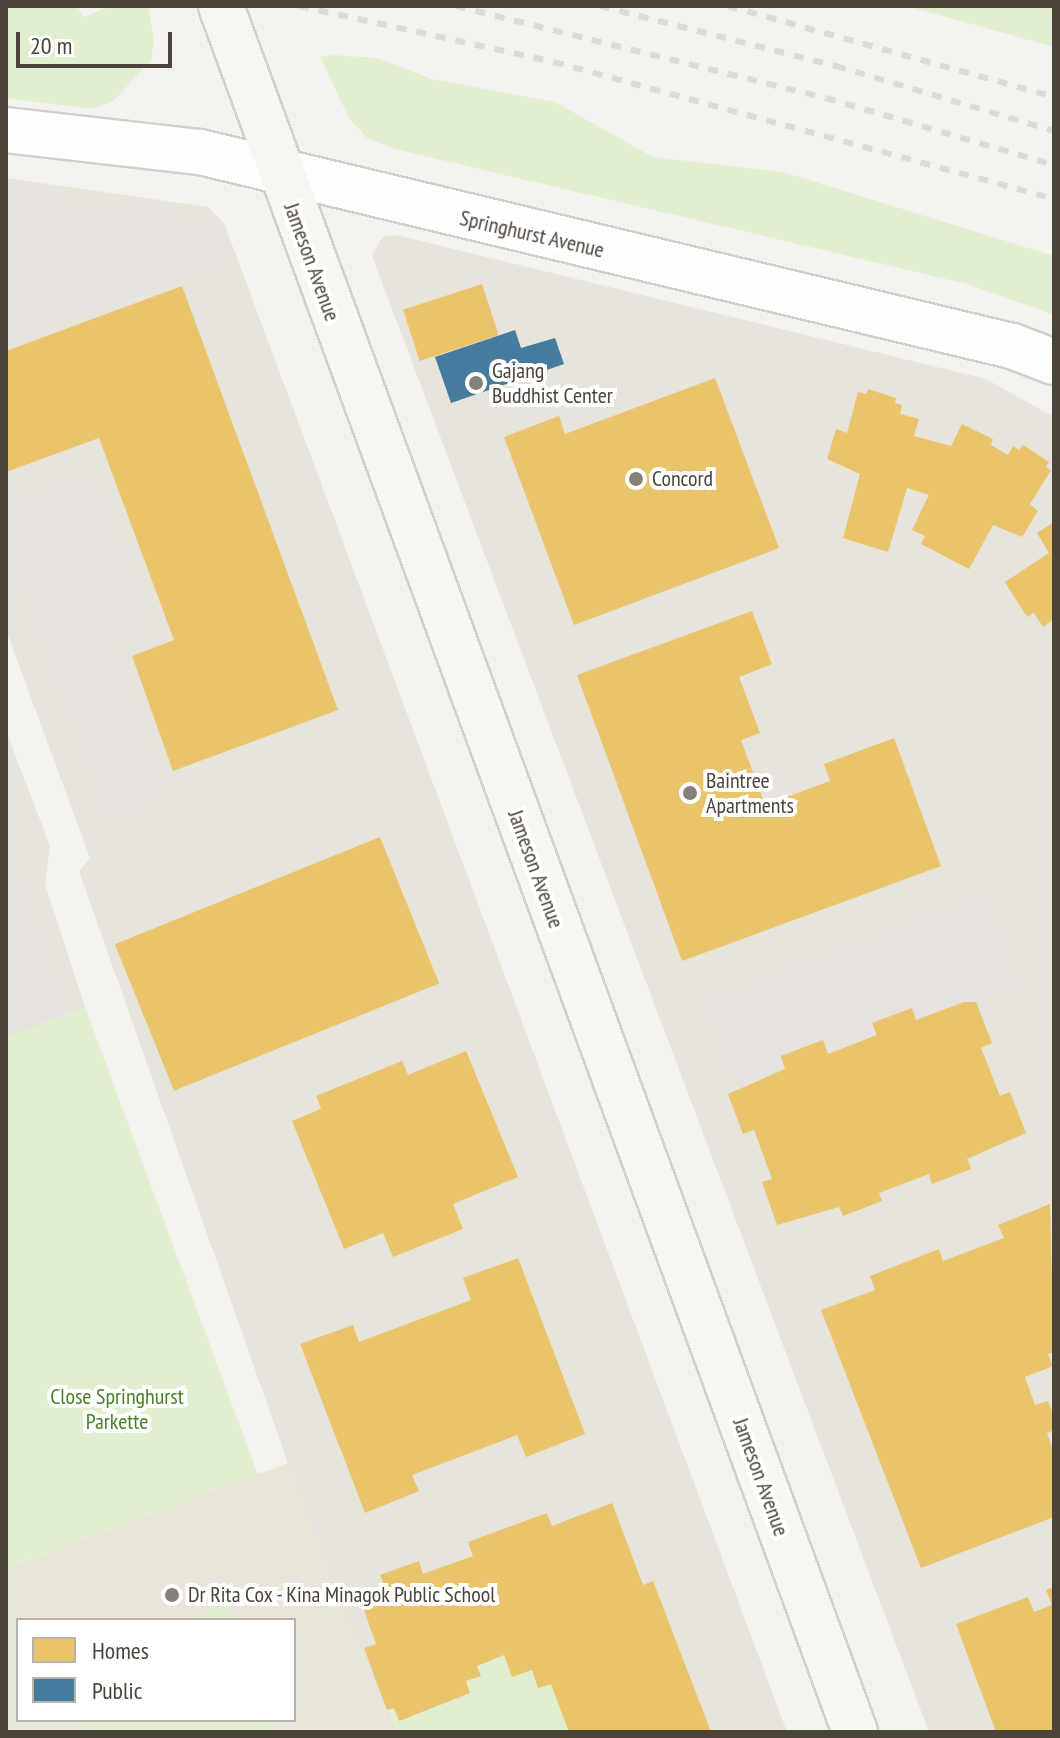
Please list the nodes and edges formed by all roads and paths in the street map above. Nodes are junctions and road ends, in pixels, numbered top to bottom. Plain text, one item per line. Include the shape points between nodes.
1 (227, 23) edge
2 (6, 130) edge
3 (278, 171) junction
4 (1054, 362) edge
5 (855, 1732) edge

1 - 3 street, Jameson Avenue
2 - 3 street, Springhurst Avenue via 200,152
3 - 4 street, Springhurst Avenue via 349,192 997,342
3 - 5 street, Jameson Avenue

